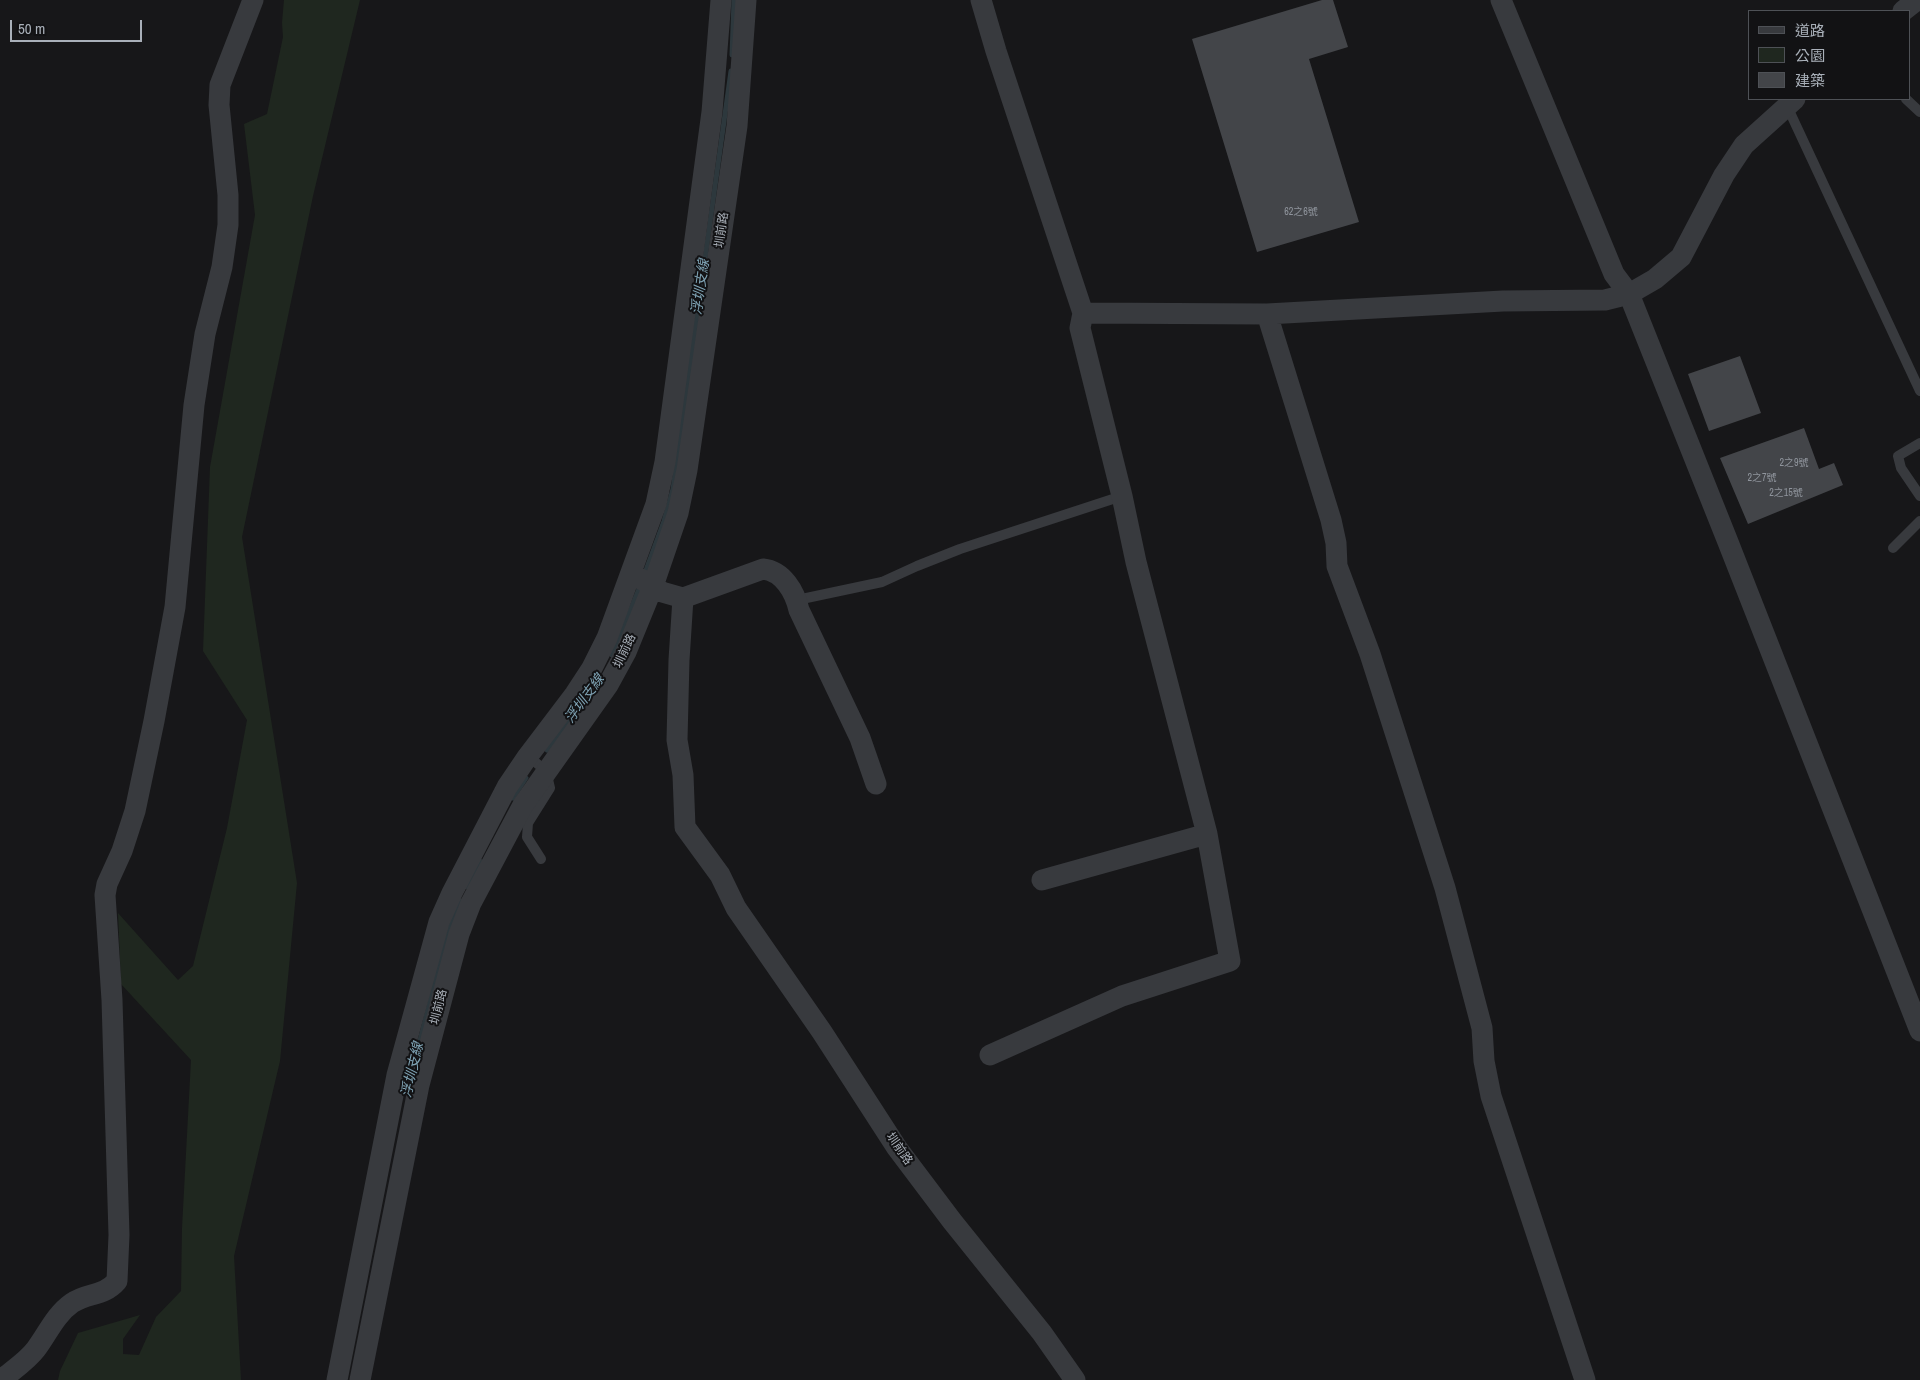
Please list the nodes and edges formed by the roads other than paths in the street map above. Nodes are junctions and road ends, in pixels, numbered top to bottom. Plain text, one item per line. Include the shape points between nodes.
1 (253, 0) edge
2 (721, 0) edge
3 (746, 0) edge
4 (981, 0) edge
5 (1501, 0) edge
6 (1917, 0) edge
7 (1903, 10) edge
8 (1907, 100) edge
9 (1791, 102) edge
10 (1920, 112) edge
11 (1629, 294) junction
12 (1083, 313) junction
13 (1267, 314) junction
14 (1920, 391) edge
15 (1920, 443) edge
16 (1122, 496) junction
17 (1920, 496) edge
18 (1920, 521) edge
19 (1893, 548) dead end
20 (631, 573) junction
21 (653, 586) junction
22 (683, 598) junction
23 (797, 600) junction
24 (528, 756) junction
25 (546, 771) junction
26 (876, 784) dead end
27 (1207, 834) junction
28 (541, 859) dead end
29 (1042, 880) dead end
30 (1920, 1031) edge
31 (990, 1055) dead end
32 (1, 1380) edge
33 (337, 1380) edge
34 (360, 1380) edge
35 (1075, 1380) edge
36 (1585, 1380) edge

1 - 32 street via 220,85 228,225 194,405 175,607 135,811 105,895 112,1000 119,1235 117,1281 108,1290 80,1298 64,1309 36,1350
2 - 20 street, 圳前路 via 712,112 665,462 656,504
3 - 21 street, 圳前路 via 737,126 687,470 678,513
4 - 12 street
5 - 11 street via 1614,274
6 - 7 street
8 - 10 lane
9 - 11 street via 1744,145 1724,175 1681,257 1655,279
9 - 14 lane
11 - 13 street via 1605,300 1504,301
11 - 30 street
12 - 13 street
12 - 16 street via 1080,328
13 - 36 street via 1331,520 1337,566 1372,662 1445,888 1482,1028 1491,1096
15 - 17 lane via 1898,456 1901,468
16 - 23 lane via 960,549 882,582
16 - 27 street via 1136,562
18 - 19 lane
20 - 21 street
20 - 24 street, 圳前路 via 592,668
21 - 22 street
21 - 25 street, 圳前路 via 608,686
22 - 23 street via 770,569 782,577
22 - 35 street, 圳前路 via 677,740 683,775 685,828 720,875 736,908 897,1148 1042,1332
23 - 26 street via 860,738
24 - 25 lane
24 - 33 street, 圳前路 via 503,794 452,892 431,948 398,1076
25 - 28 lane via 550,788 528,823 527,837
25 - 34 street, 圳前路 via 503,842 471,903 456,942 419,1085
27 - 29 street
27 - 31 street via 1230,961 1122,996

